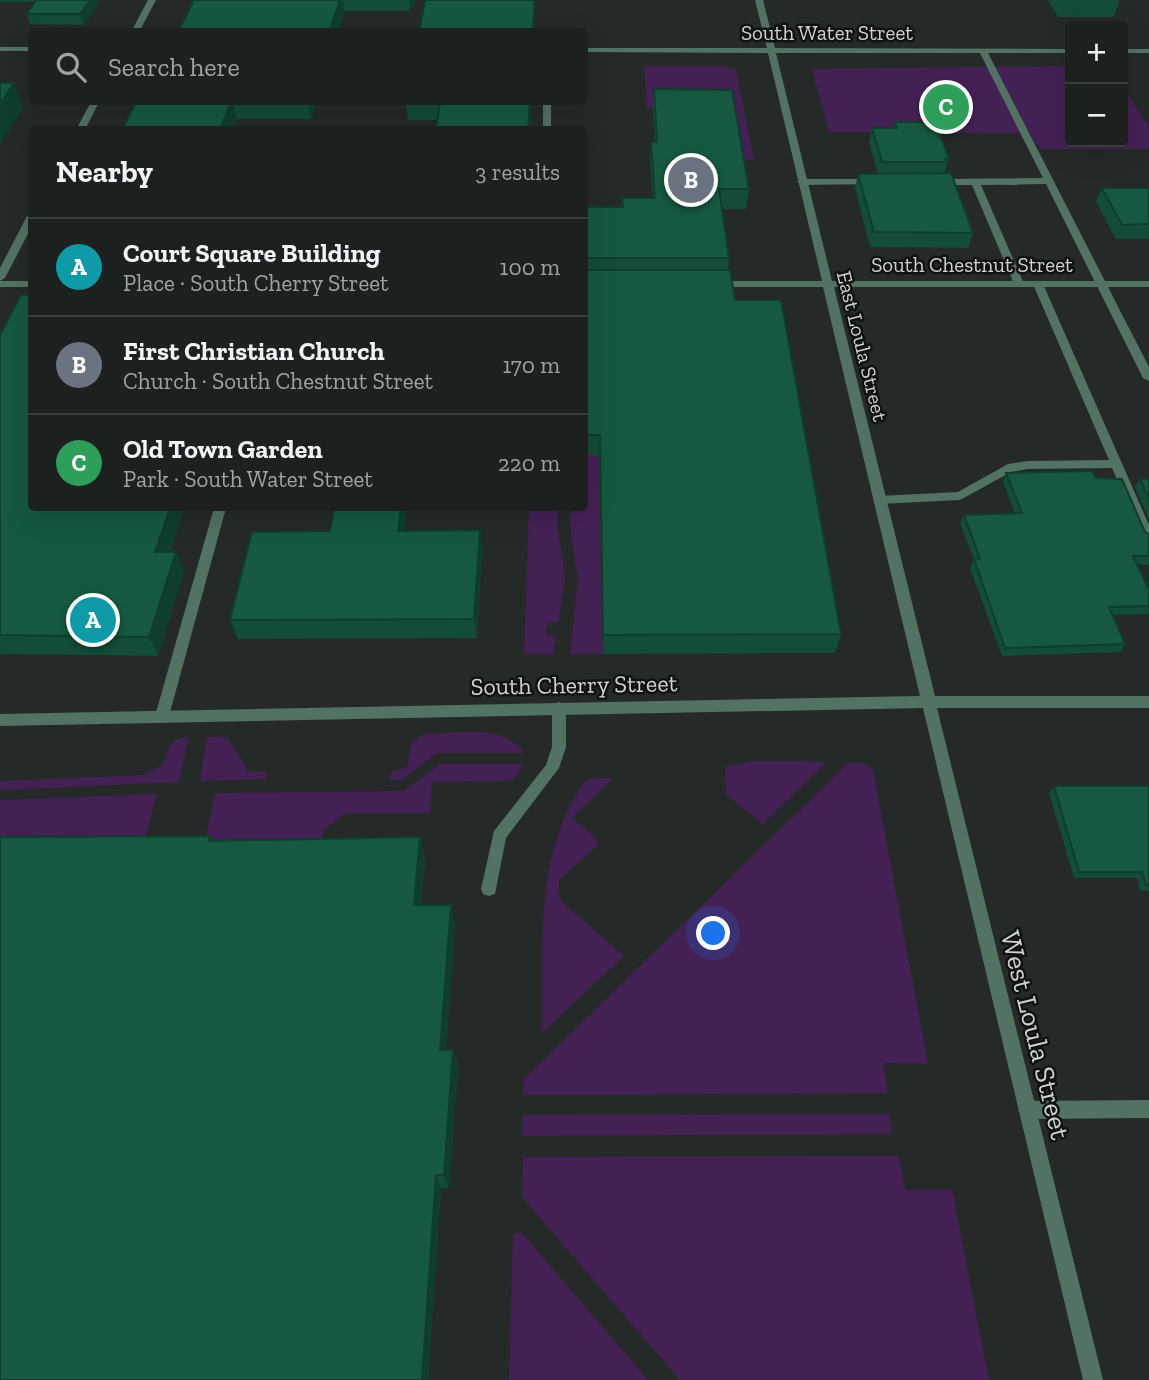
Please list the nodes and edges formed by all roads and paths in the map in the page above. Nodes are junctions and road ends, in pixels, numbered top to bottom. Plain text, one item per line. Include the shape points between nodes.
1 (152, 0) edge
2 (759, 0) edge
3 (137, 28) edge
4 (0, 48) edge
5 (28, 48) edge
6 (588, 50) edge
7 (771, 50) junction
8 (983, 51) junction
9 (1065, 51) edge
10 (1128, 51) edge
11 (1149, 51) edge
12 (93, 105) edge
13 (547, 105) edge
14 (81, 126) edge
15 (547, 126) edge
16 (1050, 181) junction
17 (802, 182) junction
18 (892, 182) edge
19 (919, 182) edge
20 (975, 182) junction
21 (28, 224) edge
22 (0, 278) edge
23 (0, 284) edge
24 (28, 284) edge
25 (703, 284) edge
26 (827, 284) junction
27 (1019, 284) junction
28 (1038, 284) junction
29 (1102, 284) junction
30 (1149, 284) edge
31 (1149, 378) edge
32 (1116, 464) junction
33 (879, 500) junction
34 (219, 511) edge
35 (1149, 539) edge
36 (928, 702) junction
37 (1149, 702) edge
38 (559, 708) junction
39 (162, 716) junction
40 (0, 720) edge
41 (489, 889) dead end
42 (1149, 1109) edge
43 (1027, 1110) junction
44 (1093, 1380) edge

1 - 3 street
2 - 7 street, East Loula Street
4 - 5 street
6 - 7 street, South Water Street
7 - 8 street, South Water Street
7 - 17 street, East Loula Street
8 - 9 street, South Water Street
8 - 16 street
10 - 11 street
12 - 14 street
13 - 15 street
16 - 20 street
16 - 29 street
17 - 18 street
17 - 26 street, East Loula Street
19 - 20 street
20 - 27 street
21 - 22 street
23 - 24 street
25 - 26 street, South Chestnut Street
26 - 27 street, South Chestnut Street
26 - 33 street, East Loula Street
27 - 28 street, South Chestnut Street
28 - 29 street, South Chestnut Street
28 - 32 street
29 - 30 street, South Chestnut Street
29 - 31 street
32 - 33 street via 1008,468 960,496
32 - 35 street
33 - 36 street, East Loula Street
34 - 39 street
36 - 37 street, South Cherry Street
36 - 38 street, South Cherry Street
36 - 43 street, West Loula Street
38 - 39 street, South Cherry Street
38 - 41 street via 559,747 552,768 499,836
39 - 40 street, South Cherry Street
42 - 43 street
43 - 44 street, West Loula Street

